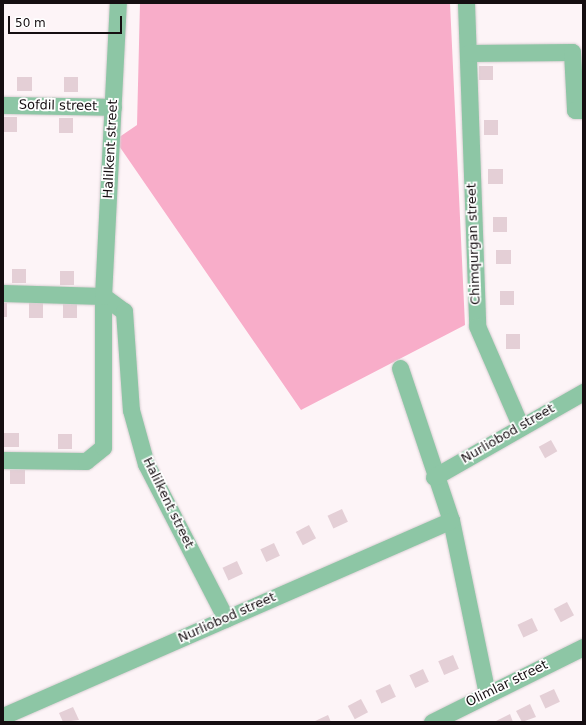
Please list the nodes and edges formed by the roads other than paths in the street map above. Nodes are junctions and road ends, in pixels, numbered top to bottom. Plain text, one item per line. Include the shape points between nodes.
1 (118, 3) edge
2 (466, 3) edge
3 (468, 53) junction
4 (3, 105) edge
5 (113, 107) junction
6 (583, 110) edge
7 (3, 293) edge
8 (103, 296) junction
9 (400, 368) dead end
10 (583, 392) edge
11 (521, 427) junction
12 (3, 460) edge
13 (434, 477) junction
14 (451, 520) junction
15 (226, 619) junction
16 (583, 647) edge
17 (487, 694) junction
18 (3, 716) edge
19 (432, 722) edge

1 - 5 street, Halilkent street
2 - 3 street, Chimqurgan street
3 - 6 street via 572,52 575,110
3 - 11 street, Chimqurgan street via 477,326
4 - 5 street, Sofdil street
5 - 8 street, Halilkent street
7 - 8 street
8 - 12 street, Halilkent street via 103,447 86,461
8 - 15 street, Halilkent street via 124,311 131,410 146,464
9 - 13 street
10 - 11 street, Nurliobod street
11 - 13 street, Nurliobod street
13 - 14 street
14 - 15 street, Nurliobod street
14 - 17 street
15 - 18 street, Nurliobod street
16 - 17 street, Olimlar street
17 - 19 street, Olimlar street

